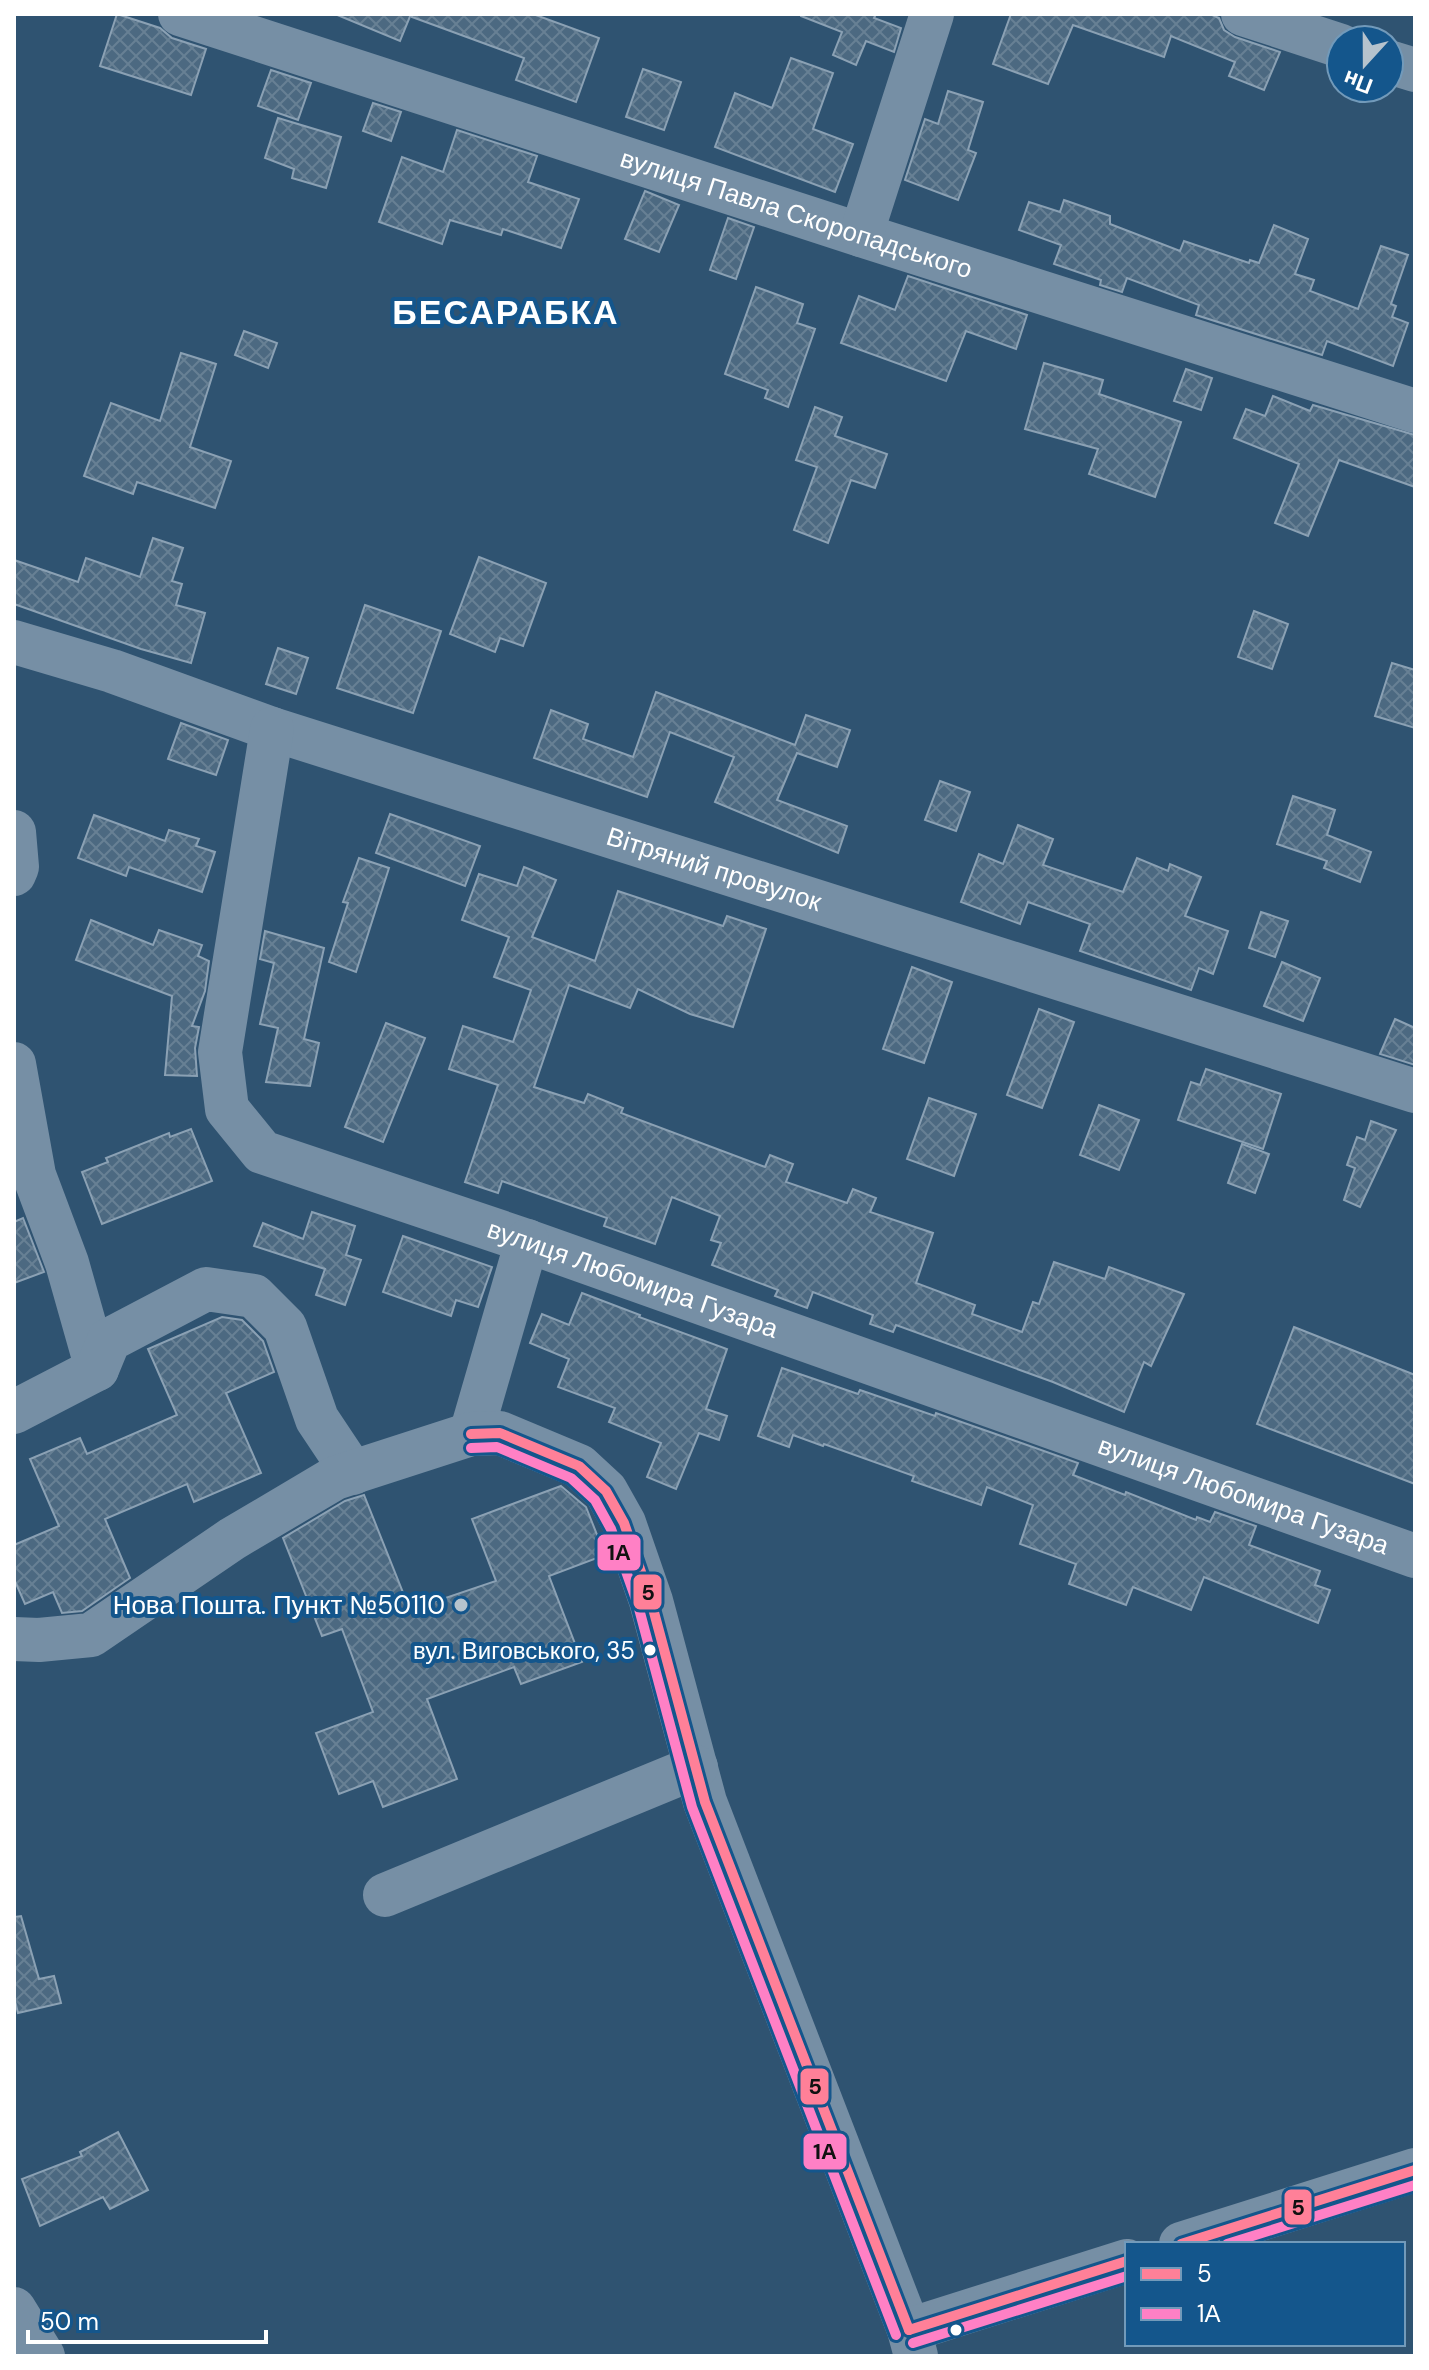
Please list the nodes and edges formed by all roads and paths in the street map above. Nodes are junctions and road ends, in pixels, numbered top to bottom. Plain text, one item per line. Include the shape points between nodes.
1 (180, 14) edge
2 (932, 14) edge
3 (1243, 14) edge
4 (1325, 41) edge
5 (861, 235) junction
6 (1415, 411) edge
7 (14, 642) edge
8 (272, 729) junction
9 (14, 832) edge
10 (14, 874) edge
11 (14, 1064) edge
12 (1415, 1091) edge
13 (527, 1241) junction
14 (97, 1369) junction
15 (14, 1412) edge
16 (471, 1434) junction
17 (353, 1473) junction
18 (1415, 1556) edge
19 (14, 1639) edge
20 (696, 1767) junction
21 (385, 1895) dead end
22 (1415, 2170) edge
23 (1187, 2242) edge
24 (1125, 2262) edge
25 (14, 2309) edge
26 (913, 2343) edge
27 (43, 2356) edge

1 - 5 street, вулиця Павла Скоропадського
2 - 5 street
3 - 4 street
5 - 6 street, вулиця Павла Скоропадського
7 - 8 street, Вітряний провулок
8 - 12 street, Вітряний провулок
8 - 13 street, вулиця Любомира Гузара via 220,1052 227,1109 262,1152
9 - 10 street
11 - 14 street via 34,1175 67,1263
13 - 16 street
13 - 18 street, вулиця Любомира Гузара
14 - 15 street
14 - 17 street via 109,1340 206,1289 254,1296 285,1327 317,1419
16 - 17 street
16 - 20 street via 500,1433 579,1466 606,1491 624,1523 651,1601
17 - 19 street via 335,1478 232,1539 91,1635
20 - 21 street
20 - 26 street
22 - 23 street
24 - 26 street
25 - 27 street

